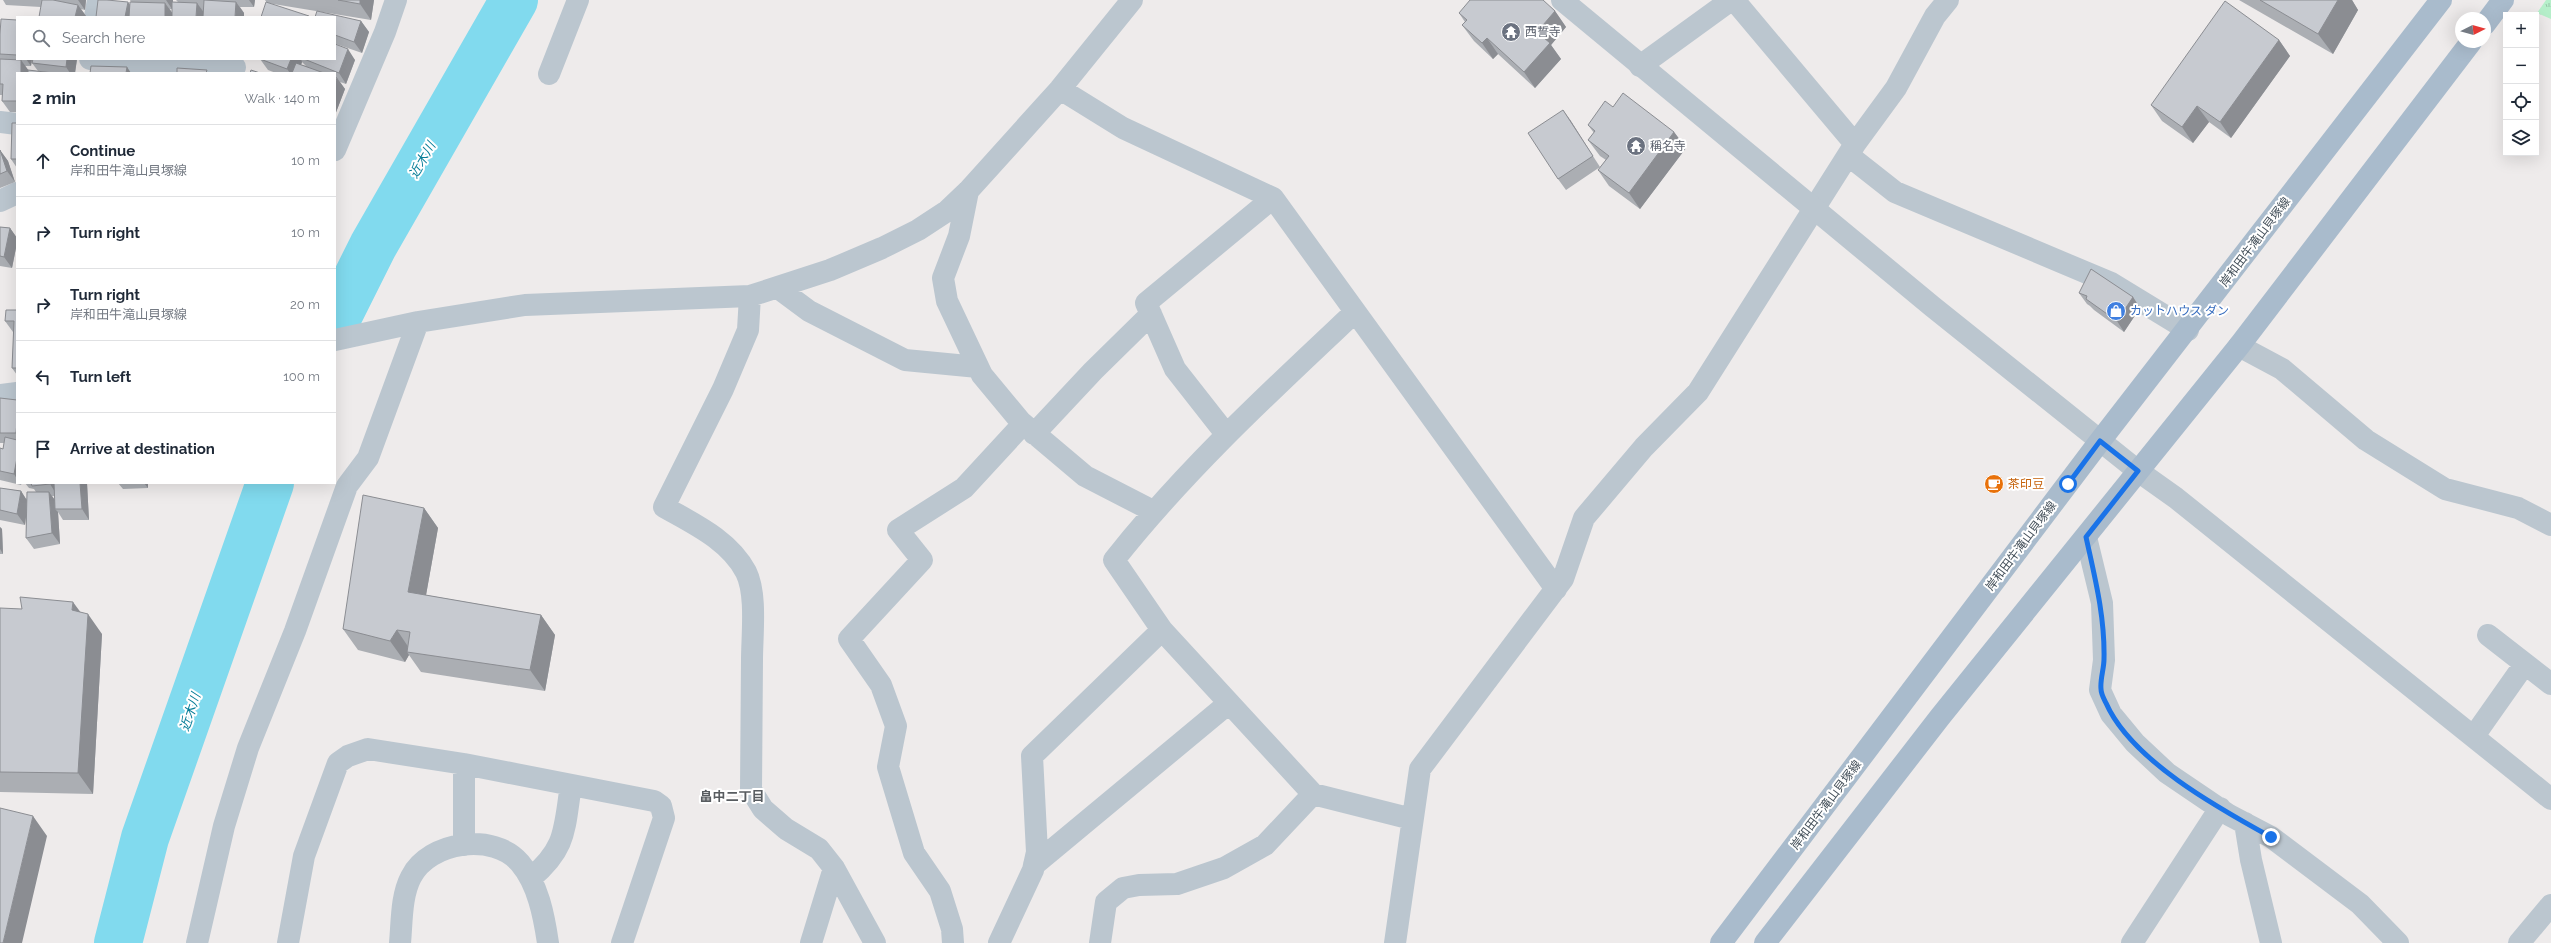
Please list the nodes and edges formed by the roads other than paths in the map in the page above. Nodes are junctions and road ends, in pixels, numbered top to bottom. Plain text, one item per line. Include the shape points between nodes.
1 (98, 0) edge
2 (396, 0) edge
3 (578, 0) edge
4 (1132, 0) edge
5 (1562, 0) edge
6 (1731, 0) edge
7 (1734, 0) edge
8 (1948, 0) edge
9 (2441, 0) edge
10 (2503, 0) edge
11 (95, 16) edge
12 (2491, 16) edge
13 (2466, 48) edge
14 (89, 60) edge
15 (110, 60) edge
16 (236, 66) edge
17 (1640, 66) junction
18 (86, 72) edge
19 (549, 74) dead end
20 (1060, 89) junction
21 (0, 122) edge
22 (16, 124) edge
23 (336, 148) edge
24 (1852, 150) junction
25 (968, 191) junction
26 (16, 193) edge
27 (1273, 198) junction
28 (0, 201) edge
29 (1814, 210) junction
30 (778, 288) junction
31 (750, 296) junction
32 (1356, 312) junction
33 (1151, 314) junction
34 (411, 324) junction
35 (2188, 330) junction
36 (336, 340) edge
37 (2239, 346) junction
38 (978, 367) junction
39 (16, 393) edge
40 (0, 395) edge
41 (1029, 429) junction
42 (1226, 434) junction
43 (2100, 441) junction
44 (2138, 471) junction
45 (1153, 511) junction
46 (2551, 525) edge
47 (2086, 537) junction
48 (1556, 589) junction
49 (1162, 630) junction
50 (2488, 635) dead end
51 (2524, 665) junction
52 (2551, 684) edge
53 (1229, 703) junction
54 (2474, 736) junction
55 (464, 764) junction
56 (571, 785) junction
57 (1313, 794) junction
58 (2551, 799) edge
59 (2220, 808) junction
60 (1412, 819) junction
61 (2245, 823) junction
62 (464, 845) junction
63 (1034, 865) junction
64 (834, 868) junction
65 (531, 878) junction
66 (2551, 905) edge
67 (197, 943) edge
68 (288, 943) edge
69 (400, 943) edge
70 (548, 943) edge
71 (622, 943) edge
72 (811, 943) edge
73 (875, 943) edge
74 (953, 943) edge
75 (999, 943) edge
76 (1100, 943) edge
77 (1395, 943) edge
78 (1721, 943) edge
79 (1765, 943) edge
80 (2132, 943) edge
81 (2271, 943) edge
82 (2398, 943) edge
83 (2519, 943) edge

1 - 11 street
2 - 23 street
3 - 19 street
4 - 20 street
5 - 17 street
6 - 17 street
7 - 24 street
8 - 24 street via 1935,16 1896,88
9 - 35 main road, 岸和田牛滝山貝塚線
10 - 12 main road
13 - 37 main road
14 - 18 street
15 - 16 street
17 - 29 street
20 - 25 street
20 - 27 street via 1123,128
21 - 22 street
24 - 29 street
24 - 35 street via 1895,192 2111,283
25 - 30 street via 947,211 918,230 856,259
25 - 38 street via 959,236 943,278 947,301
26 - 28 street
27 - 32 street
27 - 33 street via 1146,303
29 - 43 street
29 - 48 street via 1698,392 1644,446 1584,518 1563,579
30 - 31 street
30 - 38 street via 809,311 905,360
31 - 34 street via 525,305
31 - 64 street via 748,330 724,389 664,508 707,531 732,552 746,573 751,591 752,627 751,790 763,809 786,829 819,849
32 - 42 street
32 - 48 street
33 - 41 street
33 - 42 street via 1174,369
34 - 36 street
34 - 67 street via 368,458 347,486 295,632 248,748 224,826
35 - 43 main road, 岸和田牛滝山貝塚線
37 - 44 main road
37 - 46 street via 2282,369 2366,440 2445,489 2518,508
38 - 41 street
39 - 40 street
41 - 45 street via 1085,476
41 - 74 street via 964,488 898,530 922,560 848,639 881,685 896,726 888,767 914,853 940,891 952,929
42 - 45 street
43 - 44 street
43 - 78 main road, 岸和田牛滝山貝塚線
44 - 47 main road
44 - 54 street via 2176,498
45 - 49 street via 1114,560
47 - 59 street via 2102,603 2104,660 2100,690 2111,714 2134,743 2168,772
47 - 79 main road
48 - 60 street via 1420,768
49 - 53 street
49 - 63 street via 1032,756 1037,852
50 - 51 street
51 - 52 street
51 - 54 street
53 - 57 street
53 - 63 street
54 - 58 street
55 - 56 street
55 - 62 street
55 - 68 street via 368,749 348,756 338,763 304,856
56 - 65 street via 560,846 549,863
56 - 71 street via 654,801 661,806 664,818
57 - 60 street
57 - 76 street via 1265,845 1224,868 1177,884 1123,888 1106,902
59 - 61 street
59 - 80 street
60 - 77 street
61 - 81 street via 2250,860
61 - 82 street via 2271,837 2360,904
62 - 65 street via 485,845 504,851 519,862
62 - 69 street via 446,849 427,858 411,876 405,894
63 - 75 street
64 - 72 street
64 - 73 street
65 - 70 street
66 - 83 street

